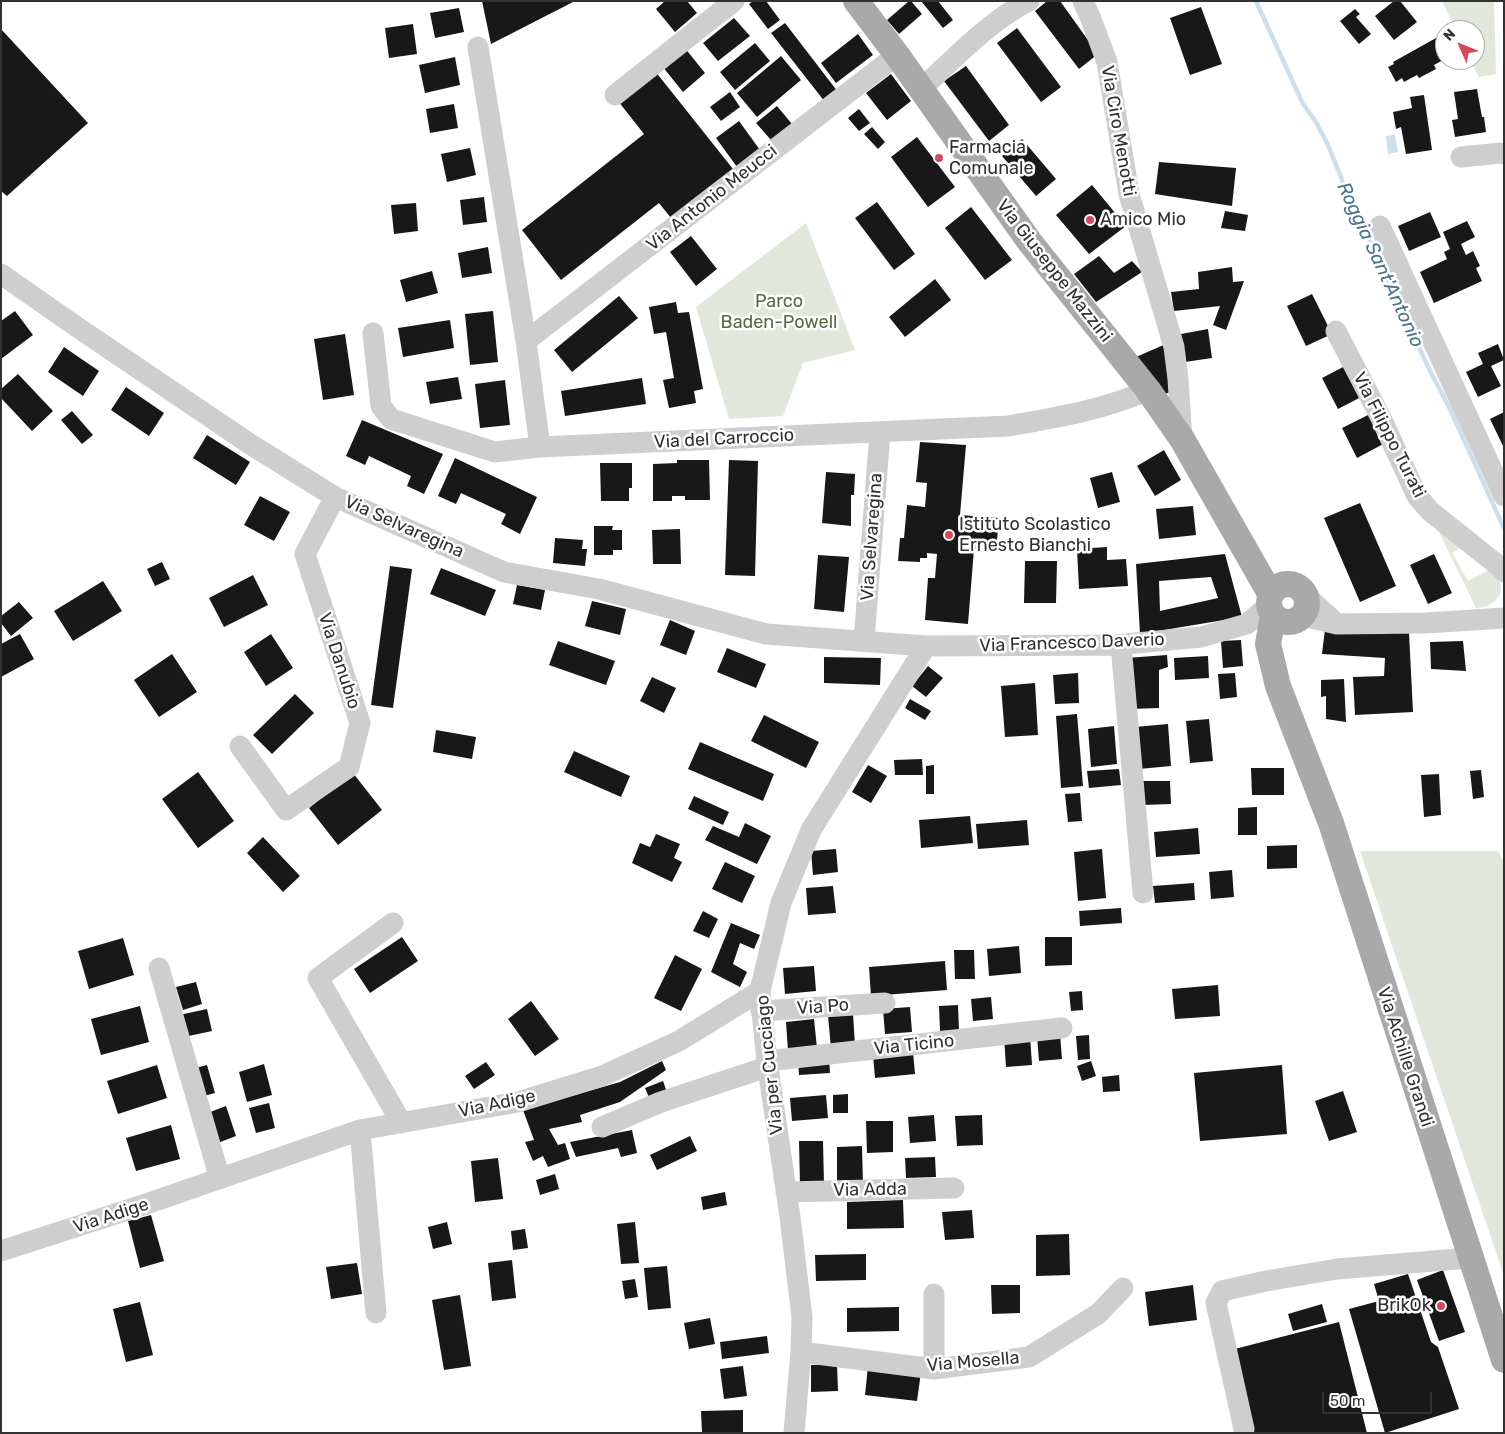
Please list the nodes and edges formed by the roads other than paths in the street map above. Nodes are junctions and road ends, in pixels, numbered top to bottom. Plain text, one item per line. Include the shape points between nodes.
1 (734, 1) edge
2 (856, 1) edge
3 (1029, 1) edge
4 (1083, 1) edge
5 (478, 47) dead end
6 (897, 55) junction
7 (921, 89) junction
8 (615, 95) dead end
9 (1504, 154) edge
10 (1461, 157) dead end
11 (1380, 226) dead end
12 (1, 274) edge
13 (1336, 331) dead end
14 (373, 332) dead end
15 (526, 341) junction
16 (1148, 390) junction
17 (880, 432) junction
18 (1182, 439) junction
19 (540, 447) junction
20 (1504, 496) edge
21 (335, 497) junction
22 (1503, 569) edge
23 (1285, 604) junction
24 (1504, 605) edge
25 (1495, 618) edge
26 (864, 641) junction
27 (1121, 644) junction
28 (926, 646) junction
29 (240, 746) dead end
30 (1143, 893) dead end
31 (393, 923) dead end
32 (158, 968) dead end
33 (760, 1001) junction
34 (885, 1003) dead end
35 (1062, 1028) dead end
36 (767, 1064) junction
37 (400, 1122) junction
38 (602, 1127) dead end
39 (360, 1130) junction
40 (220, 1179) junction
41 (954, 1188) dead end
42 (786, 1192) junction
43 (1, 1251) edge
44 (1470, 1258) junction
45 (1123, 1288) dead end
46 (934, 1294) dead end
47 (376, 1313) dead end
48 (1496, 1314) edge
49 (801, 1352) junction
50 (1504, 1360) edge
51 (934, 1369) junction
52 (1244, 1429) dead end
53 (794, 1433) edge

1 - 8 street
2 - 6 main road, Via Giuseppe Mazzini
3 - 7 street via 1011,10
4 - 18 street, Via Ciro Menotti via 1107,62 1129,194 1174,347
5 - 15 street
6 - 7 main road, Via Giuseppe Mazzini
6 - 15 street, Via Antonio Meucci
7 - 16 main road, Via Giuseppe Mazzini via 1029,241
9 - 10 street
11 - 20 street
12 - 21 street, Via Selvaregina via 250,444
13 - 22 street, Via Filippo Turati via 1417,496 1430,511
14 - 19 street, Via del Carroccio via 381,406 391,418 494,452
15 - 19 street
16 - 17 street, Via del Carroccio via 1132,398 1071,415 1008,426
16 - 18 main road, Via Giuseppe Mazzini
17 - 19 street, Via del Carroccio
17 - 26 street, Via Selvaregina
18 - 23 main road, Via Giuseppe Mazzini via 1244,546
21 - 26 street, Via Selvaregina via 504,572 598,589 766,634
21 - 29 street, Via Danubio via 305,554 360,723 349,767 286,810
23 - 25 street, Via Francesco Daverio via 1336,624
23 - 27 street, Via Francesco Daverio via 1246,624 1201,637
23 - 44 main road, Via Achille Grandi via 1280,651 1305,754 1331,823
24 - 25 street, Via Francesco Daverio
26 - 28 street, Via Selvaregina
27 - 28 street, Via Francesco Daverio
27 - 30 street
28 - 33 street, Via per Cucciago via 811,830 781,903
31 - 37 street via 318,978
32 - 40 street
33 - 34 street, Via Po
33 - 36 street, Via per Cucciago
33 - 37 street, Via Adige via 602,1076 518,1102
35 - 36 street, Via Ticino
36 - 38 street, Via Ticino
36 - 42 street, Via per Cucciago
37 - 39 street, Via Adige
39 - 40 street, Via Adige
39 - 47 street
40 - 43 street, Via Adige
41 - 42 street, Via Adda
42 - 49 street, Via per Cucciago via 802,1317
44 - 48 main road, Via Achille Grandi
44 - 52 street via 1337,1269 1222,1292 1216,1303
45 - 51 street, Via Mosella via 1098,1314 1029,1357
46 - 51 street
48 - 50 main road, Via Achille Grandi
49 - 51 street, Via Mosella
49 - 53 street, Via per Cucciago

